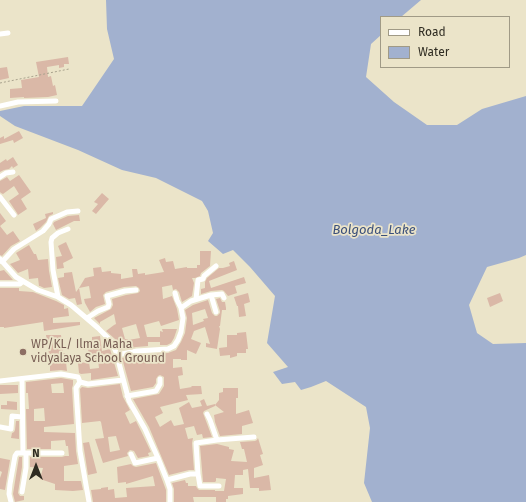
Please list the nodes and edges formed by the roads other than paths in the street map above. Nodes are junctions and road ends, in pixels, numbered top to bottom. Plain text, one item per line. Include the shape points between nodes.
1 (8, 33) dead end
2 (0, 34) edge
3 (56, 101) dead end
4 (0, 106) edge
5 (13, 172) dead end
6 (0, 177) edge
7 (0, 197) edge
8 (78, 211) dead end
9 (14, 215) dead end
10 (68, 229) dead end
11 (1, 261) edge
12 (216, 266) dead end
13 (24, 281) junction
14 (0, 284) edge
15 (136, 290) dead end
16 (175, 292) dead end
17 (211, 294) junction
18 (58, 297) junction
19 (224, 298) dead end
20 (196, 299) junction
21 (181, 308) junction
22 (216, 312) dead end
23 (87, 318) junction
24 (117, 355) junction
25 (22, 379) junction
26 (160, 379) dead end
27 (123, 380) junction
28 (0, 381) edge
29 (80, 382) junction
30 (127, 396) junction
31 (207, 414) dead end
32 (22, 417) junction
33 (0, 427) edge
34 (254, 438) dead end
35 (217, 440) junction
36 (25, 453) junction
37 (62, 454) dead end
38 (131, 454) dead end
39 (158, 458) junction
40 (198, 474) junction
41 (167, 480) junction
42 (219, 486) dead end
43 (22, 492) dead end
44 (11, 502) edge
45 (89, 502) edge
46 (170, 502) edge

1 - 2 street
3 - 4 street via 18,102
5 - 6 street
7 - 9 street
8 - 11 street via 67,212 51,219 43,231 14,249
10 - 18 street via 58,233 50,242
11 - 13 street
12 - 20 street via 203,279 198,280
13 - 14 street via 20,284
13 - 18 street via 38,290
15 - 23 street via 107,296 108,307
16 - 21 street
17 - 19 street via 222,294
17 - 20 street
17 - 22 street
18 - 23 street
20 - 21 street
21 - 24 street via 181,332 174,346 168,349
23 - 24 street via 111,341
24 - 27 street
25 - 28 street
25 - 29 street via 61,374 78,377
25 - 32 street
26 - 30 street via 156,391
27 - 29 street via 88,384
27 - 30 street
29 - 45 street via 76,388 80,452
30 - 39 street
31 - 35 street
32 - 33 street via 12,416 10,429
32 - 36 street
34 - 35 street
35 - 40 street via 196,443
36 - 37 street
36 - 43 street via 26,468
36 - 44 street via 17,453 15,456 9,494
38 - 39 street via 135,463
39 - 41 street
40 - 41 street
40 - 42 street via 200,486
41 - 46 street

